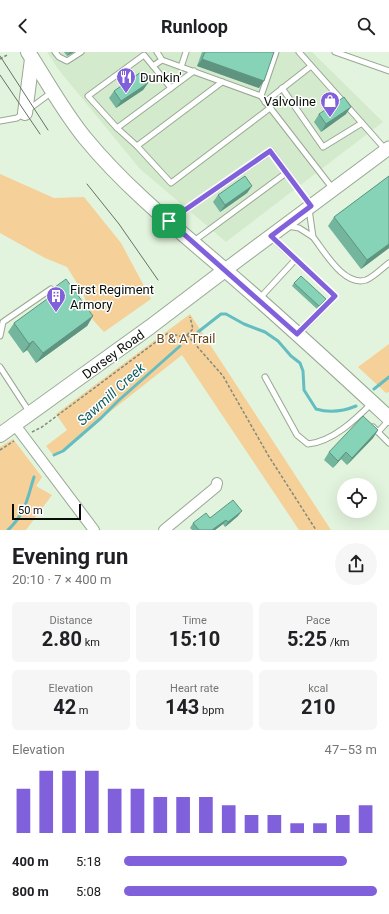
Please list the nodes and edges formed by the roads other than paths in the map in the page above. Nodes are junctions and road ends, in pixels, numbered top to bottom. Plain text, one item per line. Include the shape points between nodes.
1 (55, 52) edge
2 (81, 52) edge
3 (157, 52) edge
4 (186, 52) edge
5 (276, 52) edge
6 (299, 52) edge
7 (335, 52) edge
8 (30, 55) edge
9 (162, 60) junction
10 (153, 66) junction
11 (312, 66) junction
12 (181, 67) junction
13 (194, 71) junction
14 (389, 71) edge
15 (222, 82) junction
16 (171, 88) junction
17 (282, 88) junction
18 (53, 92) junction
19 (260, 96) junction
20 (265, 102) junction
21 (270, 108) junction
22 (25, 113) junction
23 (0, 121) edge
24 (362, 123) junction
25 (117, 128) junction
26 (137, 146) junction
27 (388, 149) edge
28 (286, 173) junction
29 (333, 189) junction
30 (310, 207) junction
31 (169, 221) junction
32 (284, 226) junction
33 (271, 236) junction
34 (313, 237) junction
35 (192, 243) junction
36 (295, 260) junction
37 (389, 262) edge
38 (225, 270) junction
39 (51, 289) dead end
40 (258, 300) junction
41 (297, 334) junction
42 (0, 336) edge
43 (0, 367) edge
44 (265, 377) dead end
45 (373, 403) junction
46 (30, 414) junction
47 (361, 415) junction
48 (365, 419) edge
49 (389, 419) edge
50 (370, 423) edge
51 (9, 431) edge
52 (378, 432) junction
53 (389, 443) edge
54 (217, 483) dead end
55 (94, 530) edge
56 (164, 530) edge

1 - 2 lane via 58,58 67,61
3 - 9 lane
4 - 12 lane
5 - 19 lane
6 - 11 lane
7 - 14 lane
8 - 18 main road
8 - 22 main road
9 - 10 lane
9 - 12 lane
10 - 16 lane
10 - 25 lane via 144,56 88,96
11 - 17 lane
11 - 24 lane
12 - 13 lane
13 - 15 lane
13 - 16 lane
15 - 19 lane
15 - 26 lane
16 - 25 lane
17 - 20 lane
17 - 24 lane via 324,147
18 - 22 lane
18 - 31 main road via 85,138
19 - 20 lane
20 - 21 lane
21 - 26 lane via 171,183
21 - 29 lane
22 - 23 lane via 17,118
24 - 27 lane
25 - 26 lane
27 - 29 street
28 - 30 lane
28 - 31 lane via 270,151
28 - 35 lane
29 - 30 street
30 - 32 street
30 - 34 lane
31 - 35 main road
32 - 33 street
32 - 34 lane via 299,228
33 - 36 lane
33 - 38 street
34 - 37 lane via 345,276 352,280 368,279
35 - 38 main road
36 - 40 lane
36 - 41 lane via 335,296
38 - 40 main road
38 - 46 main road, Dorsey Road
39 - 42 lane via 3,322
40 - 41 main road
41 - 45 main road
43 - 46 lane
44 - 47 lane via 297,435 308,444 327,439
45 - 47 lane
45 - 49 main road
46 - 51 main road, Dorsey Road
47 - 48 lane
49 - 52 lane
50 - 52 lane
51 - 55 street
52 - 53 lane
54 - 56 street via 216,487

